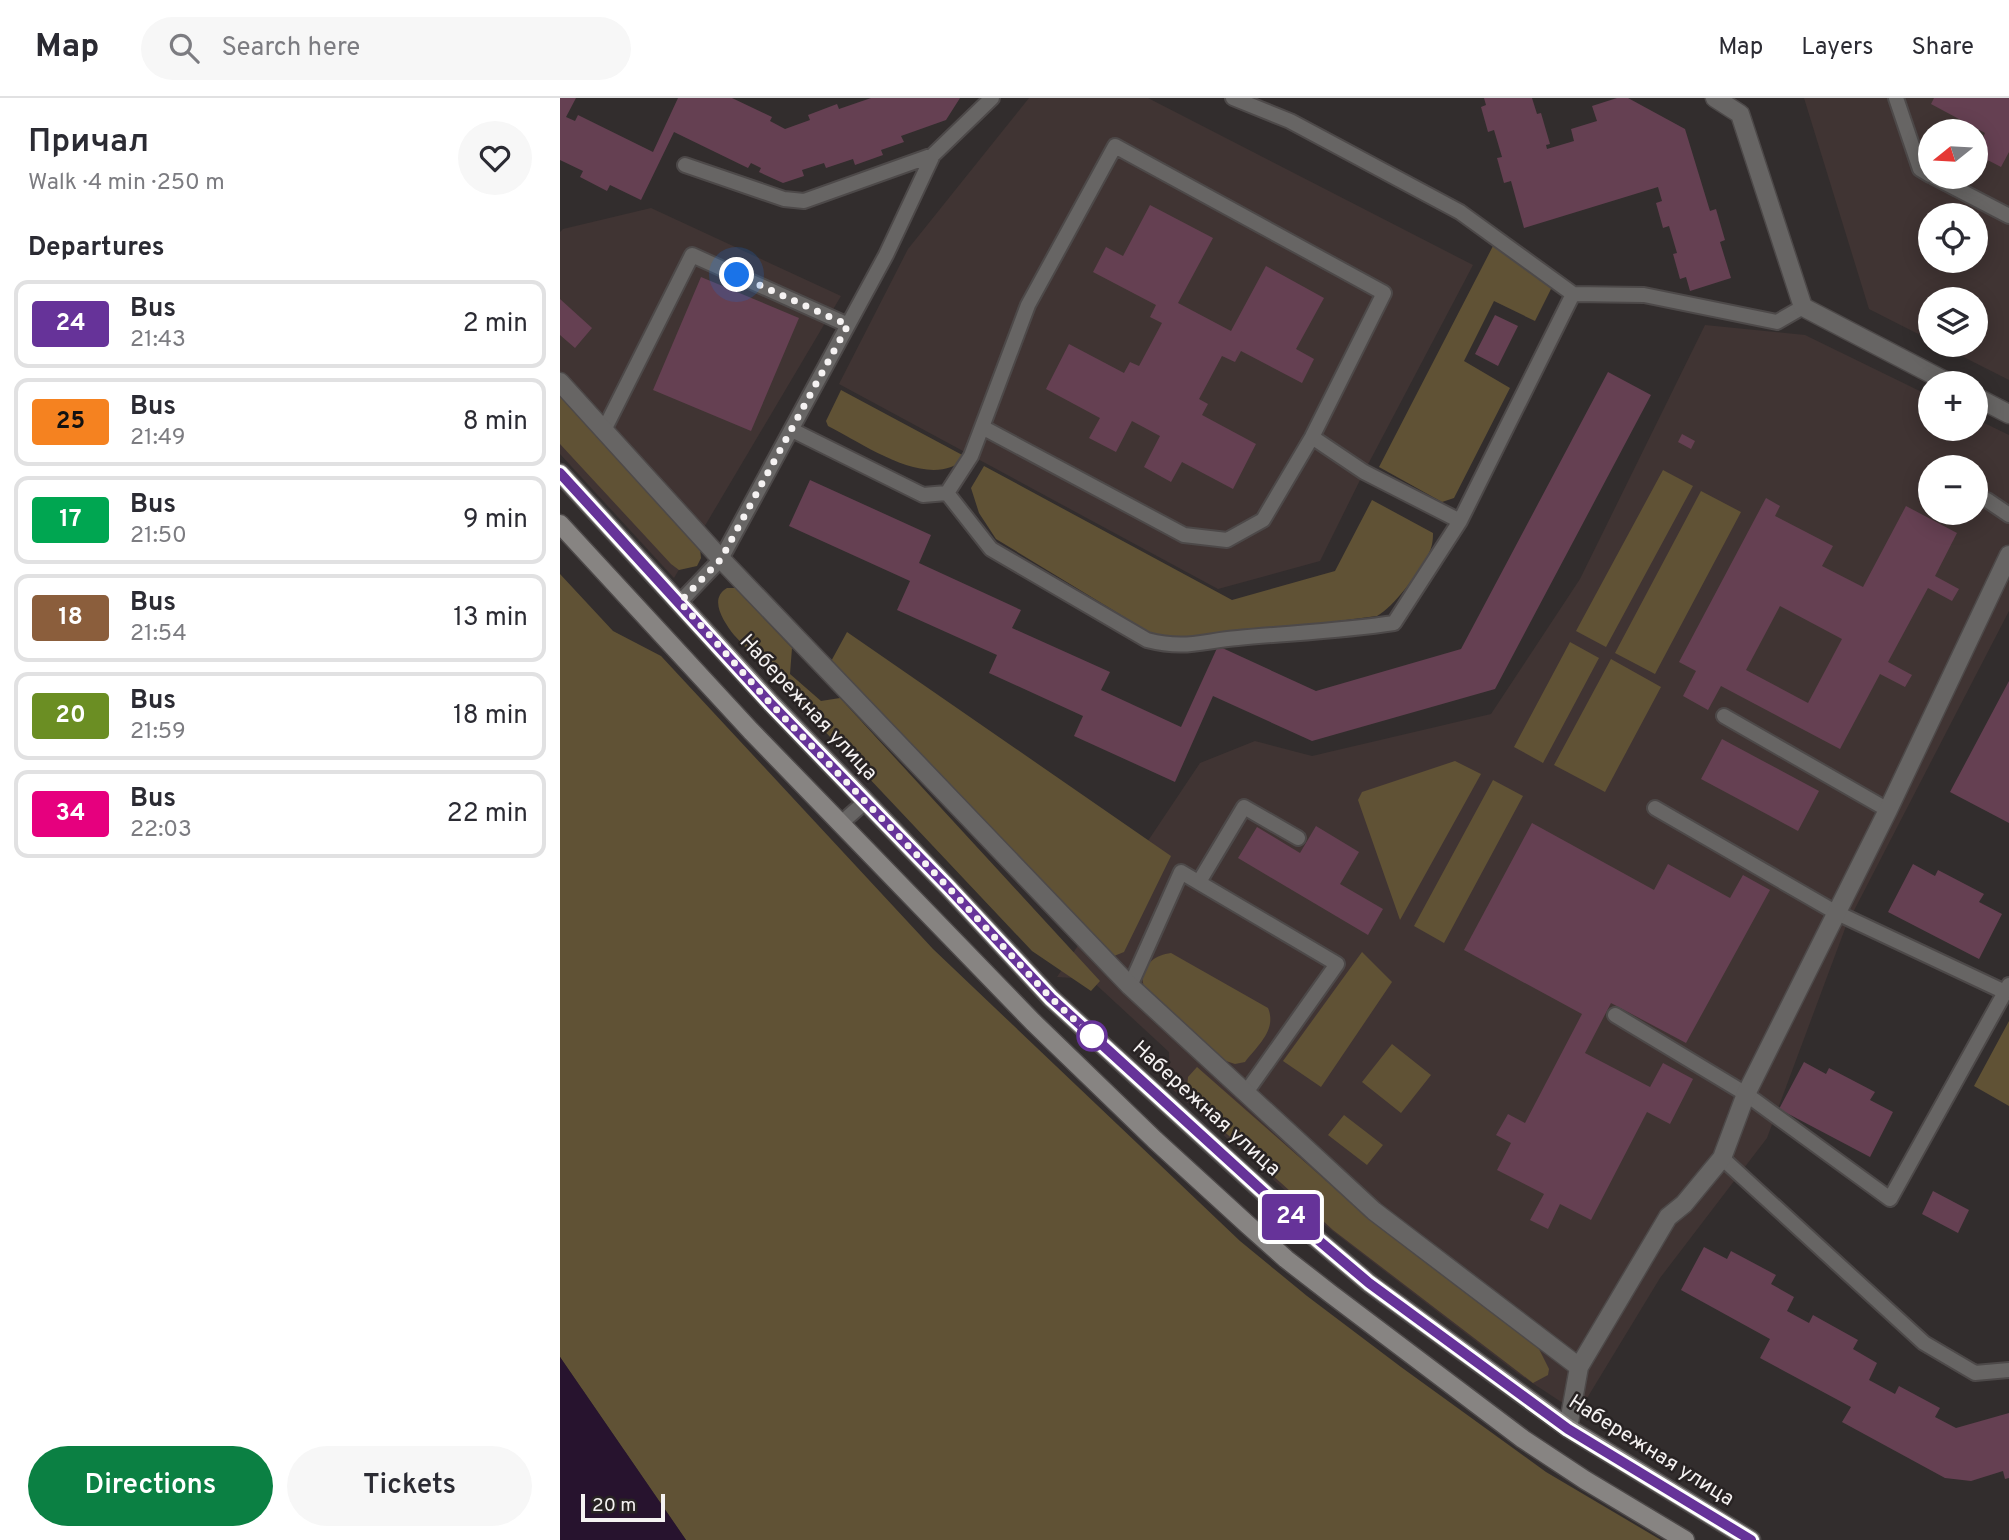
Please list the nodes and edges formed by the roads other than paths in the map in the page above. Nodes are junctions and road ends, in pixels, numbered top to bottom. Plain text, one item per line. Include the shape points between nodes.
1 (992, 98) edge
2 (1233, 98) edge
3 (1715, 98) edge
4 (1896, 98) edge
5 (933, 155) junction
6 (1918, 163) edge
7 (685, 165) dead end
8 (1957, 189) edge
9 (2009, 216) edge
10 (1573, 294) junction
11 (1803, 307) junction
12 (848, 325) junction
13 (1927, 371) edge
14 (560, 382) edge
15 (1988, 403) edge
16 (2009, 414) edge
17 (982, 427) junction
18 (604, 430) junction
19 (792, 430) junction
20 (1312, 437) junction
21 (560, 473) edge
22 (947, 493) junction
23 (1988, 501) edge
24 (2009, 515) edge
25 (1460, 521) junction
26 (560, 524) edge
27 (2009, 555) edge
28 (721, 559) junction
29 (680, 602) junction
30 (1724, 716) dead end
31 (865, 802) junction
32 (1655, 808) dead end
33 (1888, 810) junction
34 (840, 824) junction
35 (1298, 838) dead end
36 (1199, 882) junction
37 (1835, 912) junction
38 (1130, 986) junction
39 (2007, 989) edge
40 (1615, 1015) dead end
41 (1247, 1091) junction
42 (1746, 1094) junction
43 (1722, 1158) junction
44 (1579, 1367) junction
45 (2009, 1370) edge
46 (1568, 1429) junction
47 (1685, 1540) edge
48 (1751, 1540) edge

1 - 5 lane
2 - 10 lane via 1290,121 1460,212
3 - 11 street via 1740,114
4 - 6 lane
5 - 7 lane via 804,201 784,199
5 - 12 lane
8 - 9 lane
10 - 11 lane via 1644,295 1777,322
10 - 25 lane
11 - 13 street
12 - 18 lane via 692,255
12 - 19 lane
14 - 18 street
15 - 16 street
17 - 20 lane via 1184,535 1227,540 1263,520
17 - 20 lane via 1028,305 1115,146 1384,293
17 - 22 lane via 971,456
18 - 28 street
19 - 22 lane via 923,495
19 - 28 lane
20 - 25 lane via 1364,472
21 - 29 main road, Набережная улица
22 - 25 lane via 991,549 1147,640 1168,645 1394,623
23 - 24 lane
26 - 34 main road
27 - 33 street
28 - 29 lane
28 - 38 street
29 - 31 main road, Набережная улица
30 - 33 lane
31 - 34 lane
31 - 46 main road, Набережная улица via 1051,998 1300,1225 1369,1283
32 - 37 lane
33 - 37 street
34 - 47 main road via 1032,1022 1286,1259 1524,1439
35 - 36 lane via 1244,807
36 - 38 lane via 1181,872
36 - 41 lane via 1337,964
37 - 39 lane
37 - 42 street
38 - 41 street
39 - 42 lane via 1890,1199
40 - 42 lane
41 - 44 street via 1374,1211
42 - 43 street
43 - 44 street via 1684,1205 1668,1217
43 - 45 lane via 1924,1343 1975,1373
44 - 46 street
46 - 48 main road, Набережная улица

